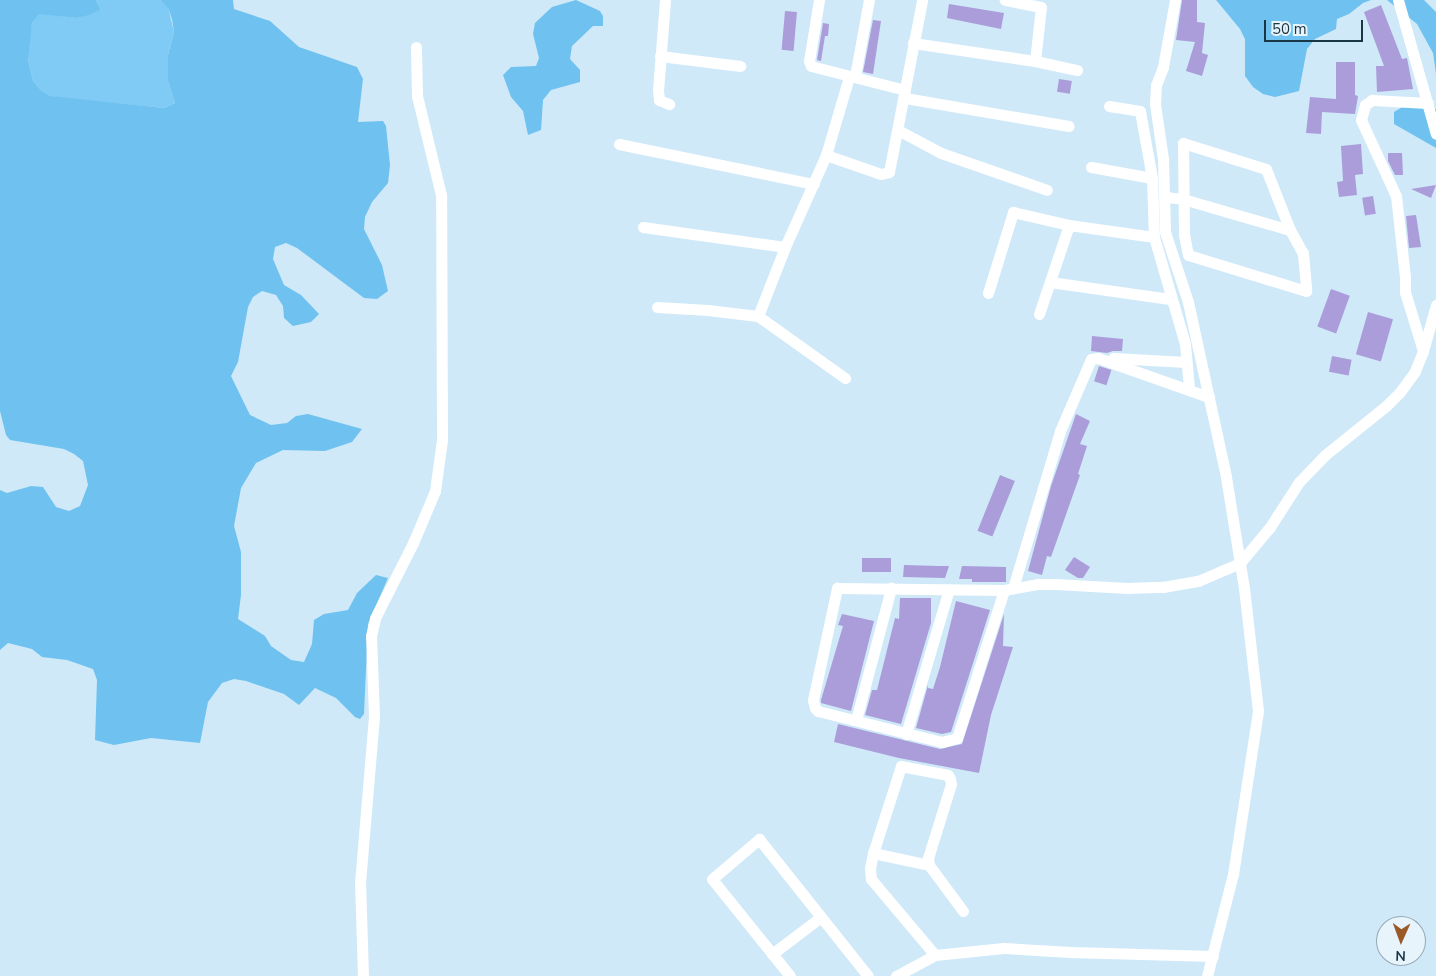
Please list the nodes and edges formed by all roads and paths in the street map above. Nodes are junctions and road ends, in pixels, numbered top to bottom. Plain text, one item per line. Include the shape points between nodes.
1 (665, 0) edge
2 (819, 0) edge
3 (869, 0) edge
4 (922, 0) edge
5 (1005, 0) edge
6 (1175, 0) edge
7 (1398, 0) edge
8 (913, 43) junction
9 (416, 48) dead end
10 (660, 56) junction
11 (1035, 62) junction
12 (740, 66) dead end
13 (1077, 70) dead end
14 (852, 76) junction
15 (905, 94) junction
16 (1428, 103) junction
17 (669, 104) dead end
18 (1109, 106) dead end
19 (1070, 126) dead end
20 (898, 130) junction
21 (1436, 134) edge
22 (618, 144) dead end
23 (826, 155) junction
24 (1091, 167) dead end
25 (1152, 178) junction
26 (814, 184) junction
27 (1046, 190) dead end
28 (1165, 198) junction
29 (1184, 199) junction
30 (1069, 225) junction
31 (643, 228) dead end
32 (1290, 230) junction
33 (1154, 237) junction
34 (785, 248) junction
35 (1050, 282) junction
36 (988, 293) dead end
37 (1170, 299) junction
38 (1436, 305) edge
39 (657, 307) dead end
40 (1039, 314) dead end
41 (758, 316) junction
42 (1423, 351) junction
43 (1098, 358) junction
44 (1186, 362) junction
45 (845, 378) dead end
46 (1189, 388) junction
47 (1209, 397) junction
48 (1240, 563) junction
49 (891, 588) junction
50 (949, 589) junction
51 (1008, 589) junction
52 (856, 720) junction
53 (906, 734) junction
54 (873, 853) junction
55 (929, 866) junction
56 (962, 911) dead end
57 (821, 917) junction
58 (772, 954) junction
59 (936, 955) junction
60 (1213, 956) junction
61 (363, 976) edge
62 (790, 976) edge
63 (868, 976) edge
64 (896, 976) edge
65 (1207, 976) edge

1 - 10 street
2 - 14 street via 809,64 816,69
3 - 14 street
4 - 8 street
5 - 11 street via 1041,7
6 - 28 street via 1163,67 1156,85 1155,104
7 - 16 street
8 - 11 street
8 - 15 street
9 - 61 street via 417,96 440,195 442,440 435,491 375,618 371,636 374,716 360,883
10 - 12 street
10 - 17 street via 659,100
11 - 13 street
14 - 15 street
14 - 23 street
15 - 19 street
15 - 20 street
16 - 21 street
16 - 42 street via 1372,100 1365,106 1361,120 1396,196 1405,292
18 - 25 street via 1140,111
20 - 23 street via 891,169 887,174
20 - 27 street via 941,154
22 - 26 street
23 - 26 street
24 - 25 street
25 - 33 street
26 - 34 street
28 - 29 street
28 - 47 street via 1165,232 1188,302
29 - 32 street
29 - 32 street via 1183,143 1266,169
29 - 32 street via 1184,235 1188,255 1306,290 1303,253
30 - 33 street
30 - 35 street
30 - 36 street via 1013,212
31 - 34 street
33 - 37 street
34 - 41 street
35 - 37 street
35 - 40 street
37 - 44 street via 1185,344
38 - 42 street
39 - 41 street
41 - 45 street
42 - 48 street via 1415,371 1400,392 1326,454 1299,482 1270,527
43 - 44 street
43 - 46 street
43 - 51 street via 1090,361 1060,431
44 - 46 street
46 - 47 street
47 - 48 street
48 - 51 street via 1198,581 1163,587 1056,584
48 - 60 street via 1258,711 1236,859
49 - 50 street
49 - 52 street
49 - 52 street via 835,590 814,700 818,711
50 - 51 street
50 - 53 street
51 - 53 street via 957,738 942,742
52 - 53 street
54 - 55 street
54 - 55 street via 898,770 905,765 948,775 950,779 929,853
54 - 59 street via 872,879
55 - 56 street
57 - 58 street
57 - 58 street via 759,839 712,879
57 - 63 street
58 - 62 street
59 - 60 street via 1004,948
59 - 64 street
60 - 65 street

